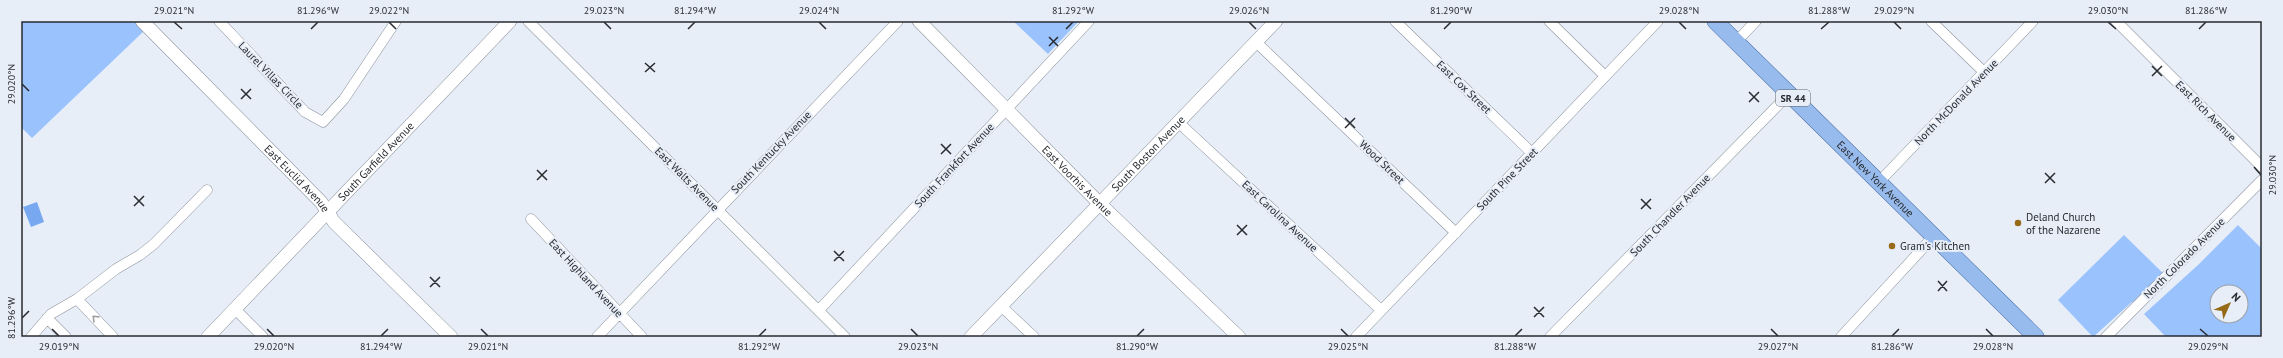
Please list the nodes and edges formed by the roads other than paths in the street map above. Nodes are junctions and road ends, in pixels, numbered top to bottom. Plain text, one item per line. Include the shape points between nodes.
1 (142, 21) edge
2 (219, 21) edge
3 (396, 21) edge
4 (510, 21) edge
5 (528, 21) edge
6 (898, 21) edge
7 (919, 21) edge
8 (1089, 21) edge
9 (1276, 21) edge
10 (1396, 21) edge
11 (1550, 21) edge
12 (1658, 21) edge
13 (1715, 21) edge
14 (1756, 21) edge
15 (1931, 21) edge
16 (2033, 21) edge
17 (2116, 21) edge
18 (1256, 42) junction
19 (1736, 42) junction
20 (1984, 72) junction
21 (1606, 76) junction
22 (1789, 94) junction
23 (1006, 109) junction
24 (1178, 122) junction
25 (1532, 153) junction
26 (2262, 167) edge
27 (2262, 180) edge
28 (1879, 182) junction
29 (207, 190) dead end
30 (1100, 204) junction
31 (717, 209) junction
32 (328, 212) junction
33 (531, 219) dead end
34 (1456, 233) junction
35 (1934, 236) junction
36 (77, 299) junction
37 (1001, 306) junction
38 (236, 309) junction
39 (819, 310) junction
40 (1382, 310) junction
41 (619, 314) junction
42 (47, 318) junction
43 (65, 336) edge
44 (1844, 336) edge
45 (31, 337) edge
46 (113, 337) edge
47 (208, 337) edge
48 (263, 337) edge
49 (451, 337) edge
50 (597, 337) edge
51 (642, 337) edge
52 (845, 337) edge
53 (971, 337) edge
54 (1034, 337) edge
55 (1240, 337) edge
56 (1356, 337) edge
57 (1550, 337) edge
58 (2036, 337) edge
59 (2106, 337) edge

1 - 32 street, East Euclid Avenue
2 - 3 street, Laurel Villas Circle via 305,112 323,122 344,99
4 - 32 street, South Garfield Avenue
5 - 31 street, East Walts Avenue
6 - 31 street, South Kentucky Avenue
7 - 23 street, East Voorhis Avenue
8 - 23 street, South Frankfort Avenue
9 - 18 street, South Boston Avenue
10 - 25 street, East Cox Street
11 - 21 street
12 - 21 street, South Pine Street
13 - 19 main road, East New York Avenue / SR 44
14 - 19 street
15 - 20 street
16 - 20 street, North McDonald Avenue
17 - 26 street, East Rich Avenue
18 - 24 street, South Boston Avenue
18 - 34 street, Wood Street
19 - 22 main road, East New York Avenue / SR 44
20 - 28 street, North McDonald Avenue
21 - 25 street, South Pine Street
22 - 28 main road, East New York Avenue / SR 44
22 - 57 street, South Chandler Avenue
23 - 30 street, East Voorhis Avenue
23 - 39 street, South Frankfort Avenue
24 - 30 street, South Boston Avenue
24 - 40 street, East Carolina Avenue
25 - 34 street, South Pine Street
27 - 59 street, North Colorado Avenue
28 - 35 main road, East New York Avenue / SR 44
29 - 36 street via 154,244
30 - 37 street, South Boston Avenue
30 - 55 street, East Voorhis Avenue
31 - 39 street, East Walts Avenue
31 - 41 street, South Kentucky Avenue
32 - 38 street, South Garfield Avenue
32 - 49 street, East Euclid Avenue via 334,222
33 - 41 street, East Highland Avenue
34 - 40 street, South Pine Street
35 - 44 street
35 - 58 main road, East New York Avenue / SR 44
36 - 42 street
46 -> 36 street
37 - 53 street, South Boston Avenue
37 - 54 street
38 - 47 street, South Garfield Avenue
38 - 48 street
39 - 52 street, East Walts Avenue
40 - 56 street, South Pine Street
41 - 50 street, South Kentucky Avenue
41 - 51 street, East Highland Avenue
42 - 43 street
42 - 45 street

